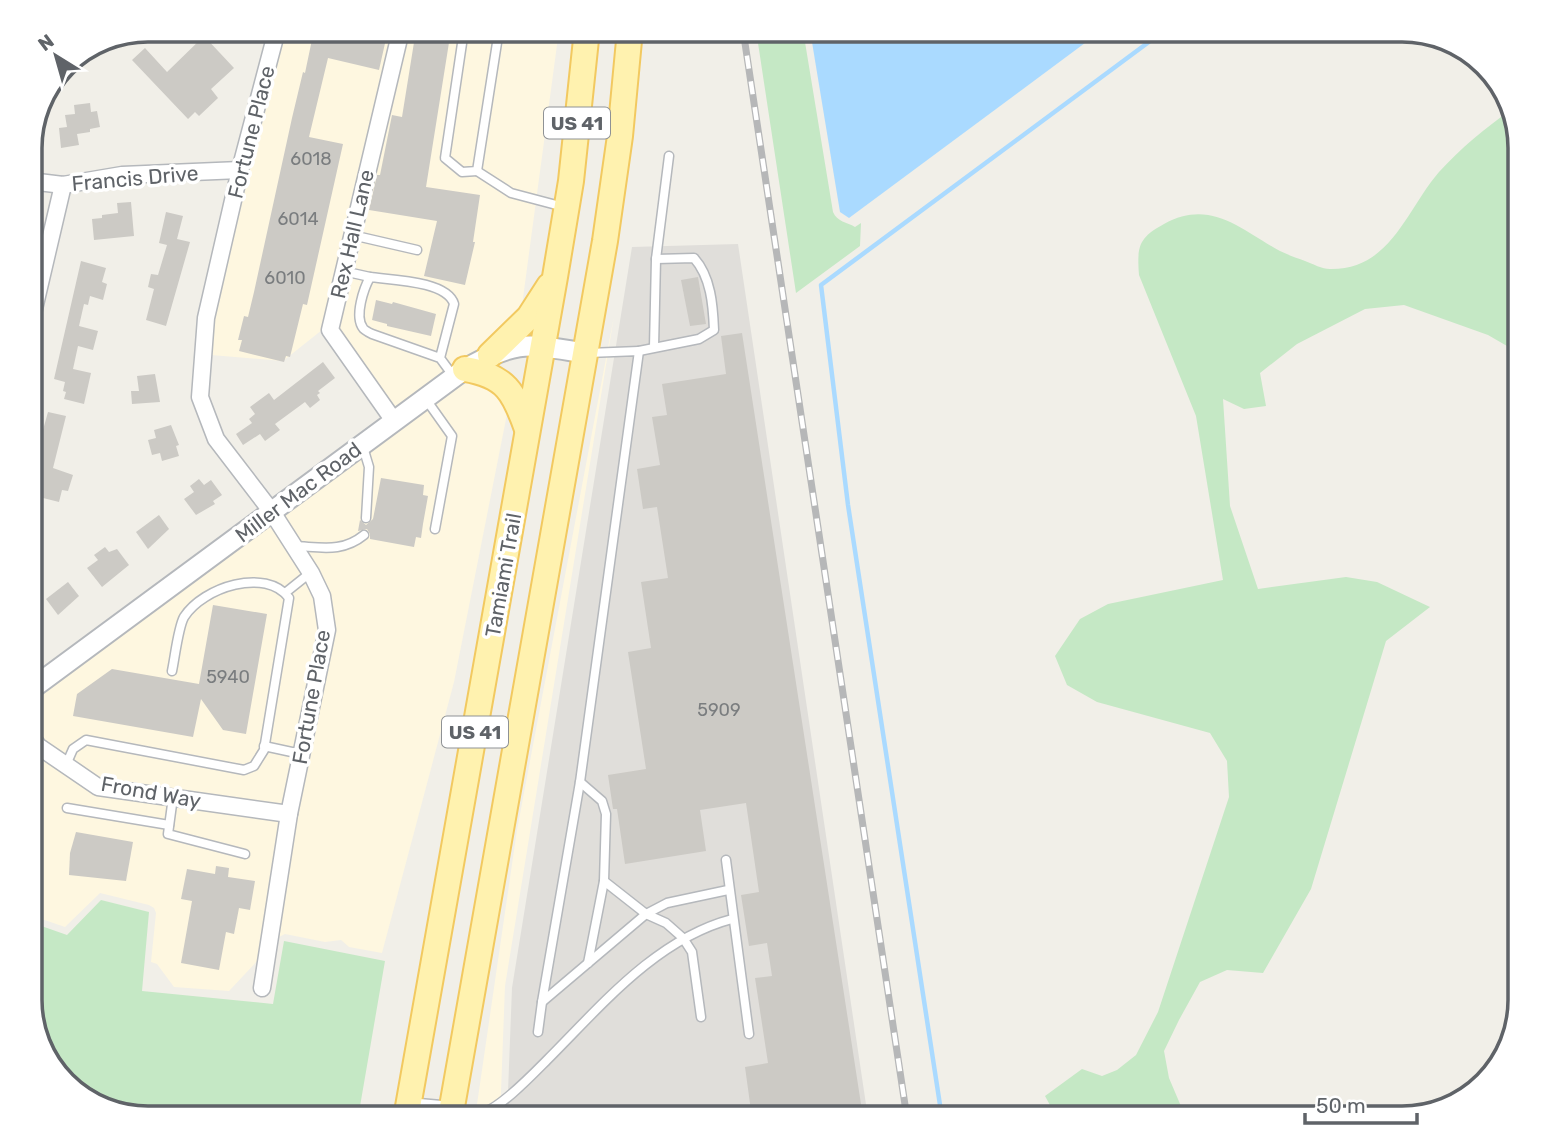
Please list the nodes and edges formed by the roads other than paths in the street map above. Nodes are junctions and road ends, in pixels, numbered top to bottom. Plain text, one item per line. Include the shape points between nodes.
1 (274, 42) edge
2 (398, 42) edge
3 (462, 42) edge
4 (497, 42) edge
5 (586, 42) edge
6 (630, 42) edge
7 (669, 156) dead end
8 (240, 170) junction
9 (477, 171) junction
10 (42, 182) edge
11 (63, 185) junction
12 (566, 208) junction
13 (352, 235) junction
14 (417, 250) dead end
15 (656, 259) junction
16 (343, 271) junction
17 (42, 275) edge
18 (370, 277) junction
19 (555, 277) junction
20 (543, 346) junction
21 (654, 348) junction
22 (639, 351) junction
23 (585, 353) junction
24 (490, 355) junction
25 (440, 358) junction
26 (460, 373) junction
27 (425, 398) junction
28 (394, 421) junction
29 (528, 431) junction
30 (363, 444) junction
31 (272, 512) junction
32 (366, 518) dead end
33 (435, 529) dead end
34 (364, 535) dead end
35 (294, 546) junction
36 (311, 573) junction
37 (285, 593) junction
38 (172, 671) dead end
39 (42, 681) edge
40 (264, 746) junction
41 (42, 749) edge
42 (301, 754) junction
43 (66, 765) junction
44 (580, 782) junction
45 (173, 797) junction
46 (67, 808) dead end
47 (289, 814) junction
48 (169, 825) junction
49 (246, 854) dead end
50 (726, 860) dead end
51 (604, 881) junction
52 (728, 890) junction
53 (646, 914) junction
54 (732, 919) junction
55 (683, 938) junction
56 (589, 963) junction
57 (262, 988) dead end
58 (542, 1002) junction
59 (701, 1017) dead end
60 (538, 1032) dead end
61 (748, 1034) dead end
62 (408, 1106) edge
63 (452, 1106) edge
64 (493, 1106) edge

1 - 8 street, Fortune Place
2 - 13 street, Rex Hall Lane
3 - 9 lane via 445,158 462,172
4 - 9 lane
5 - 12 main road, Tamiami Trail / US 41
6 - 23 main road, Tamiami Trail / US 41 via 616,162
7 - 15 lane
8 - 11 street, Francis Drive via 122,175
8 - 31 street, Fortune Place via 206,318 200,397 216,439
9 - 12 lane via 511,193
10 - 11 street, Francis Drive
11 - 17 street
12 - 19 main road, Tamiami Trail / US 41
13 - 14 lane
13 - 16 street, Rex Hall Lane
15 - 21 lane
15 - 21 lane via 694,258 711,298 714,330 699,339
16 - 18 lane
16 - 28 street, Rex Hall Lane via 330,330
18 - 25 lane via 359,318 363,329
18 - 25 lane via 438,288 452,297
19 - 20 main road, Tamiami Trail / US 41
19 - 24 main road via 529,317
20 - 23 street, Miller Mac Road
20 - 24 street, Miller Mac Road via 512,346
20 - 29 main road, Tamiami Trail / US 41
21 - 22 lane
22 - 23 lane
22 - 44 lane
23 - 63 main road, Tamiami Trail / US 41
24 - 26 street, Miller Mac Road
25 - 26 lane
26 - 27 street, Miller Mac Road
26 - 29 main road via 486,373 498,379 519,405
27 - 28 street, Miller Mac Road
27 - 33 lane via 452,436
28 - 30 street, Miller Mac Road
29 - 62 main road, Tamiami Trail / US 41
30 - 31 street, Miller Mac Road
30 - 32 lane via 369,467
31 - 35 street, Fortune Place
31 - 39 street, Miller Mac Road
34 - 35 lane via 352,545
35 - 36 street, Fortune Place
36 - 37 lane
36 - 42 street, Fortune Place via 322,596 327,630
37 - 38 lane via 267,583 226,586 203,596 184,618
37 - 40 lane via 289,598
40 - 42 lane
40 - 43 lane via 254,766 244,769 86,740 73,749
41 - 43 street, Frond Way
42 - 47 street, Fortune Place
43 - 45 street, Frond Way via 99,787
44 - 51 lane via 602,801 606,814
44 - 58 lane
45 - 47 street, Frond Way
45 - 48 lane
46 - 48 lane
47 - 57 street, Fortune Place
48 - 49 lane via 168,834
50 - 52 lane
51 - 53 lane
51 - 56 lane
52 - 53 lane via 667,903
52 - 54 lane
53 - 55 lane
53 - 56 lane
54 - 55 lane
54 - 61 lane
55 - 59 lane via 692,952
55 - 64 lane via 615,991 514,1093
56 - 58 lane
58 - 60 lane

